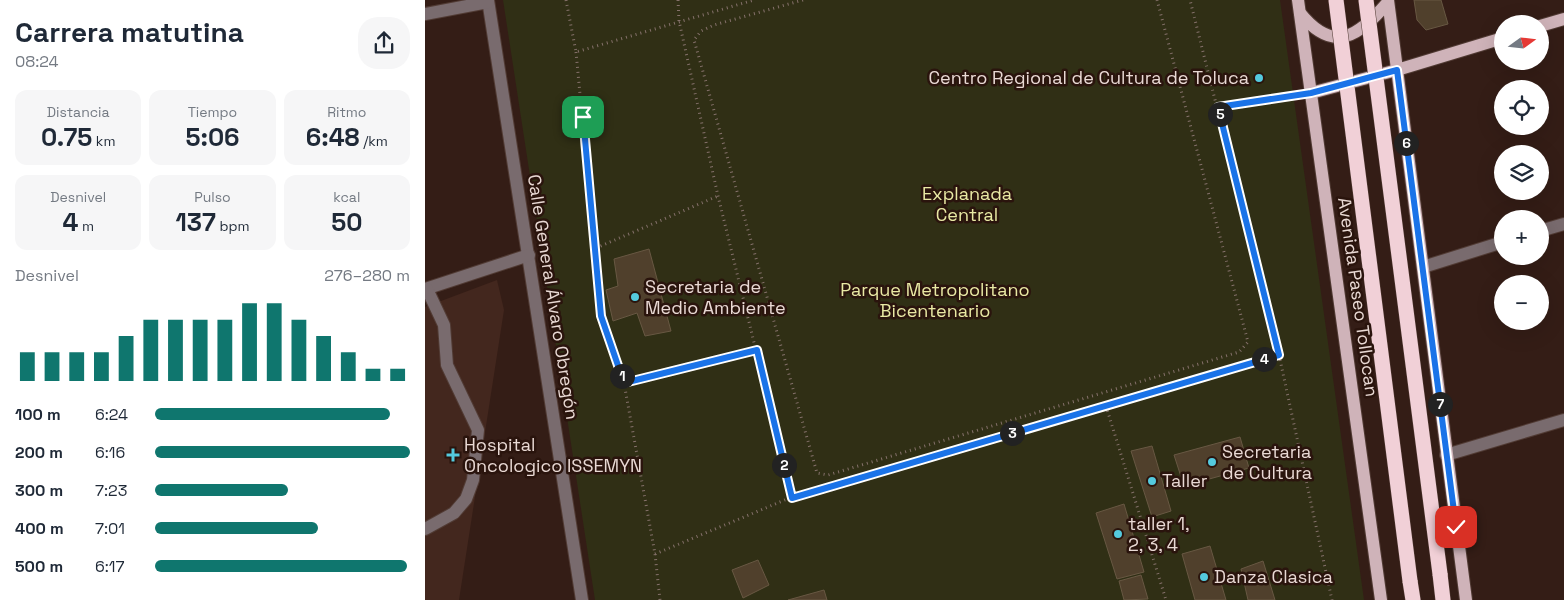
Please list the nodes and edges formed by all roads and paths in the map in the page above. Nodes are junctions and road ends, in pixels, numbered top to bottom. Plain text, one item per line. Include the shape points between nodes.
1 (566, 0) edge
2 (678, 0) edge
3 (754, 0) edge
4 (803, 0) edge
5 (1157, 0) edge
6 (1190, 0) edge
7 (1298, 0) edge
8 (1336, 0) edge
9 (1367, 0) edge
10 (488, 1) edge
11 (1388, 1) edge
12 (425, 14) edge
13 (1300, 14) junction
14 (1564, 19) edge
15 (679, 21) junction
16 (1549, 23) edge
17 (1494, 41) edge
18 (576, 52) junction
19 (1397, 70) junction
20 (1311, 93) junction
21 (1218, 107) junction
22 (718, 196) junction
23 (1564, 224) edge
24 (1549, 228) edge
25 (1494, 245) edge
26 (596, 248) junction
27 (529, 255) junction
28 (1423, 267) junction
29 (426, 289) edge
30 (757, 350) junction
31 (1279, 355) junction
32 (624, 383) junction
33 (1106, 406) junction
34 (1564, 420) edge
35 (1446, 455) junction
36 (792, 498) junction
37 (425, 529) edge
38 (655, 554) junction
39 (582, 600) edge
40 (660, 600) edge
41 (1166, 600) edge
42 (1332, 600) edge
43 (1381, 600) edge
44 (1413, 600) edge
45 (1443, 600) edge
46 (1466, 600) edge

1 - 18 path
2 - 15 path
3 - 15 path
4 - 5 path via 714,25 701,31 694,40 817,473 828,475 1239,352 1248,342
6 - 21 path
7 - 13 main road, Avenida Paseo Tollocan
8 - 44 highway, Avenida Paseo Tollocan, bridge
9 - 45 highway, bridge
10 - 12 street
10 - 27 street, Calle General Álvaro Obregón
11 - 13 main road via 1361,30 1338,37 1324,36
11 - 19 main road
13 - 20 main road, Avenida Paseo Tollocan
14 - 16 main road
15 - 18 path
15 - 22 path
17 - 19 main road
18 - 26 path
19 - 20 main road
19 - 28 main road
20 - 21 path
20 - 43 main road, Avenida Paseo Tollocan
21 - 31 path
22 - 26 path
22 - 30 path
23 - 24 street
25 - 28 street
26 - 32 path via 601,316
27 - 29 street
27 - 39 street, Calle General Álvaro Obregón
28 - 35 main road
29 - 37 street via 444,324 447,365 478,430 473,480 467,499 454,513
30 - 32 path
30 - 36 path
31 - 33 path
31 - 42 path
32 - 38 path
33 - 36 path
33 - 41 path
34 - 35 street
35 - 46 main road
36 - 38 path
38 - 40 path

